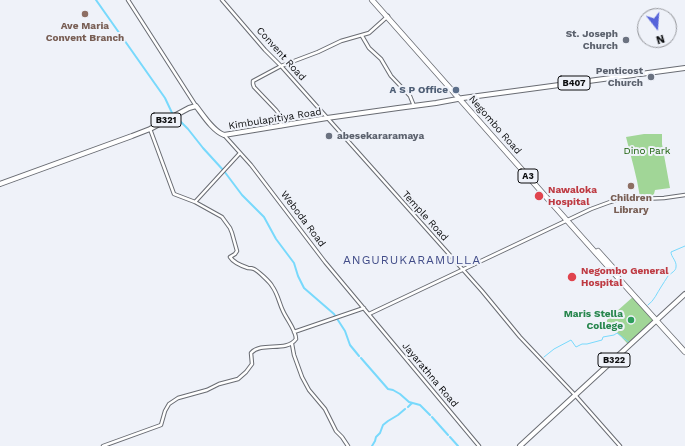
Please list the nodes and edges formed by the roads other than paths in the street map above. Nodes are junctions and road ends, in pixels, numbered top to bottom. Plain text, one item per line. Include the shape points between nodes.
1 (128, 0) edge
2 (222, 0) edge
3 (373, 0) edge
4 (387, 16) junction
5 (362, 36) junction
6 (281, 66) junction
7 (685, 68) edge
8 (462, 99) junction
9 (196, 106) junction
10 (414, 106) junction
11 (327, 118) junction
12 (281, 126) junction
13 (150, 129) junction
14 (224, 135) junction
15 (240, 153) junction
16 (0, 184) edge
17 (685, 195) edge
18 (195, 202) junction
19 (567, 219) junction
20 (463, 270) junction
21 (685, 294) edge
22 (364, 308) junction
23 (368, 314) junction
24 (657, 320) junction
25 (294, 332) junction
26 (292, 344) junction
27 (685, 348) edge
28 (685, 352) edge
29 (575, 395) junction
30 (103, 446) edge
31 (348, 446) edge
32 (479, 446) edge
33 (520, 446) edge
34 (620, 446) edge

1 - 9 street
2 - 6 street, Convent Road
3 - 4 highway, Negombo Road / A3
4 - 5 street via 369,33
4 - 8 highway, Negombo Road / A3
5 - 6 street via 341,41
5 - 10 street via 369,48 381,58 391,76 410,96
6 - 11 street, Convent Road
6 - 12 street via 253,81 254,87 279,114
7 - 8 main road, B407
8 - 10 main road, Kimbulapitiya Road
8 - 19 highway, Negombo Road / A3
9 - 13 main road, B321
9 - 14 main road, Kimbulapitiya Road via 211,125
10 - 11 main road, Kimbulapitiya Road
11 - 12 main road, Kimbulapitiya Road
11 - 20 street, Temple Road
12 - 14 main road, Kimbulapitiya Road
13 - 16 main road, B321
13 - 18 street via 174,194
14 - 15 street, Weboda Road
15 - 18 street
15 - 22 street, Weboda Road
17 - 19 street via 610,202
18 - 25 street via 222,217 232,233 237,251 230,258 237,264 254,269 272,284
19 - 20 street
19 - 24 highway, Negombo Road / A3
20 - 23 street
20 - 29 street, Temple Road via 517,334
21 - 24 main road
22 - 23 street, Weboda Road
22 - 25 street
23 - 32 street, Jayarathna Road
24 - 27 highway, Negombo Road / A3
24 - 28 highway, Negombo Road / A3
24 - 29 main road, B322
25 - 26 street via 296,339
26 - 30 street via 254,350 251,353 252,364 238,379 178,398 165,410 161,426
26 - 31 street via 299,370 309,390 325,409 336,431
29 - 33 main road, B322
29 - 34 street, Temple Road

